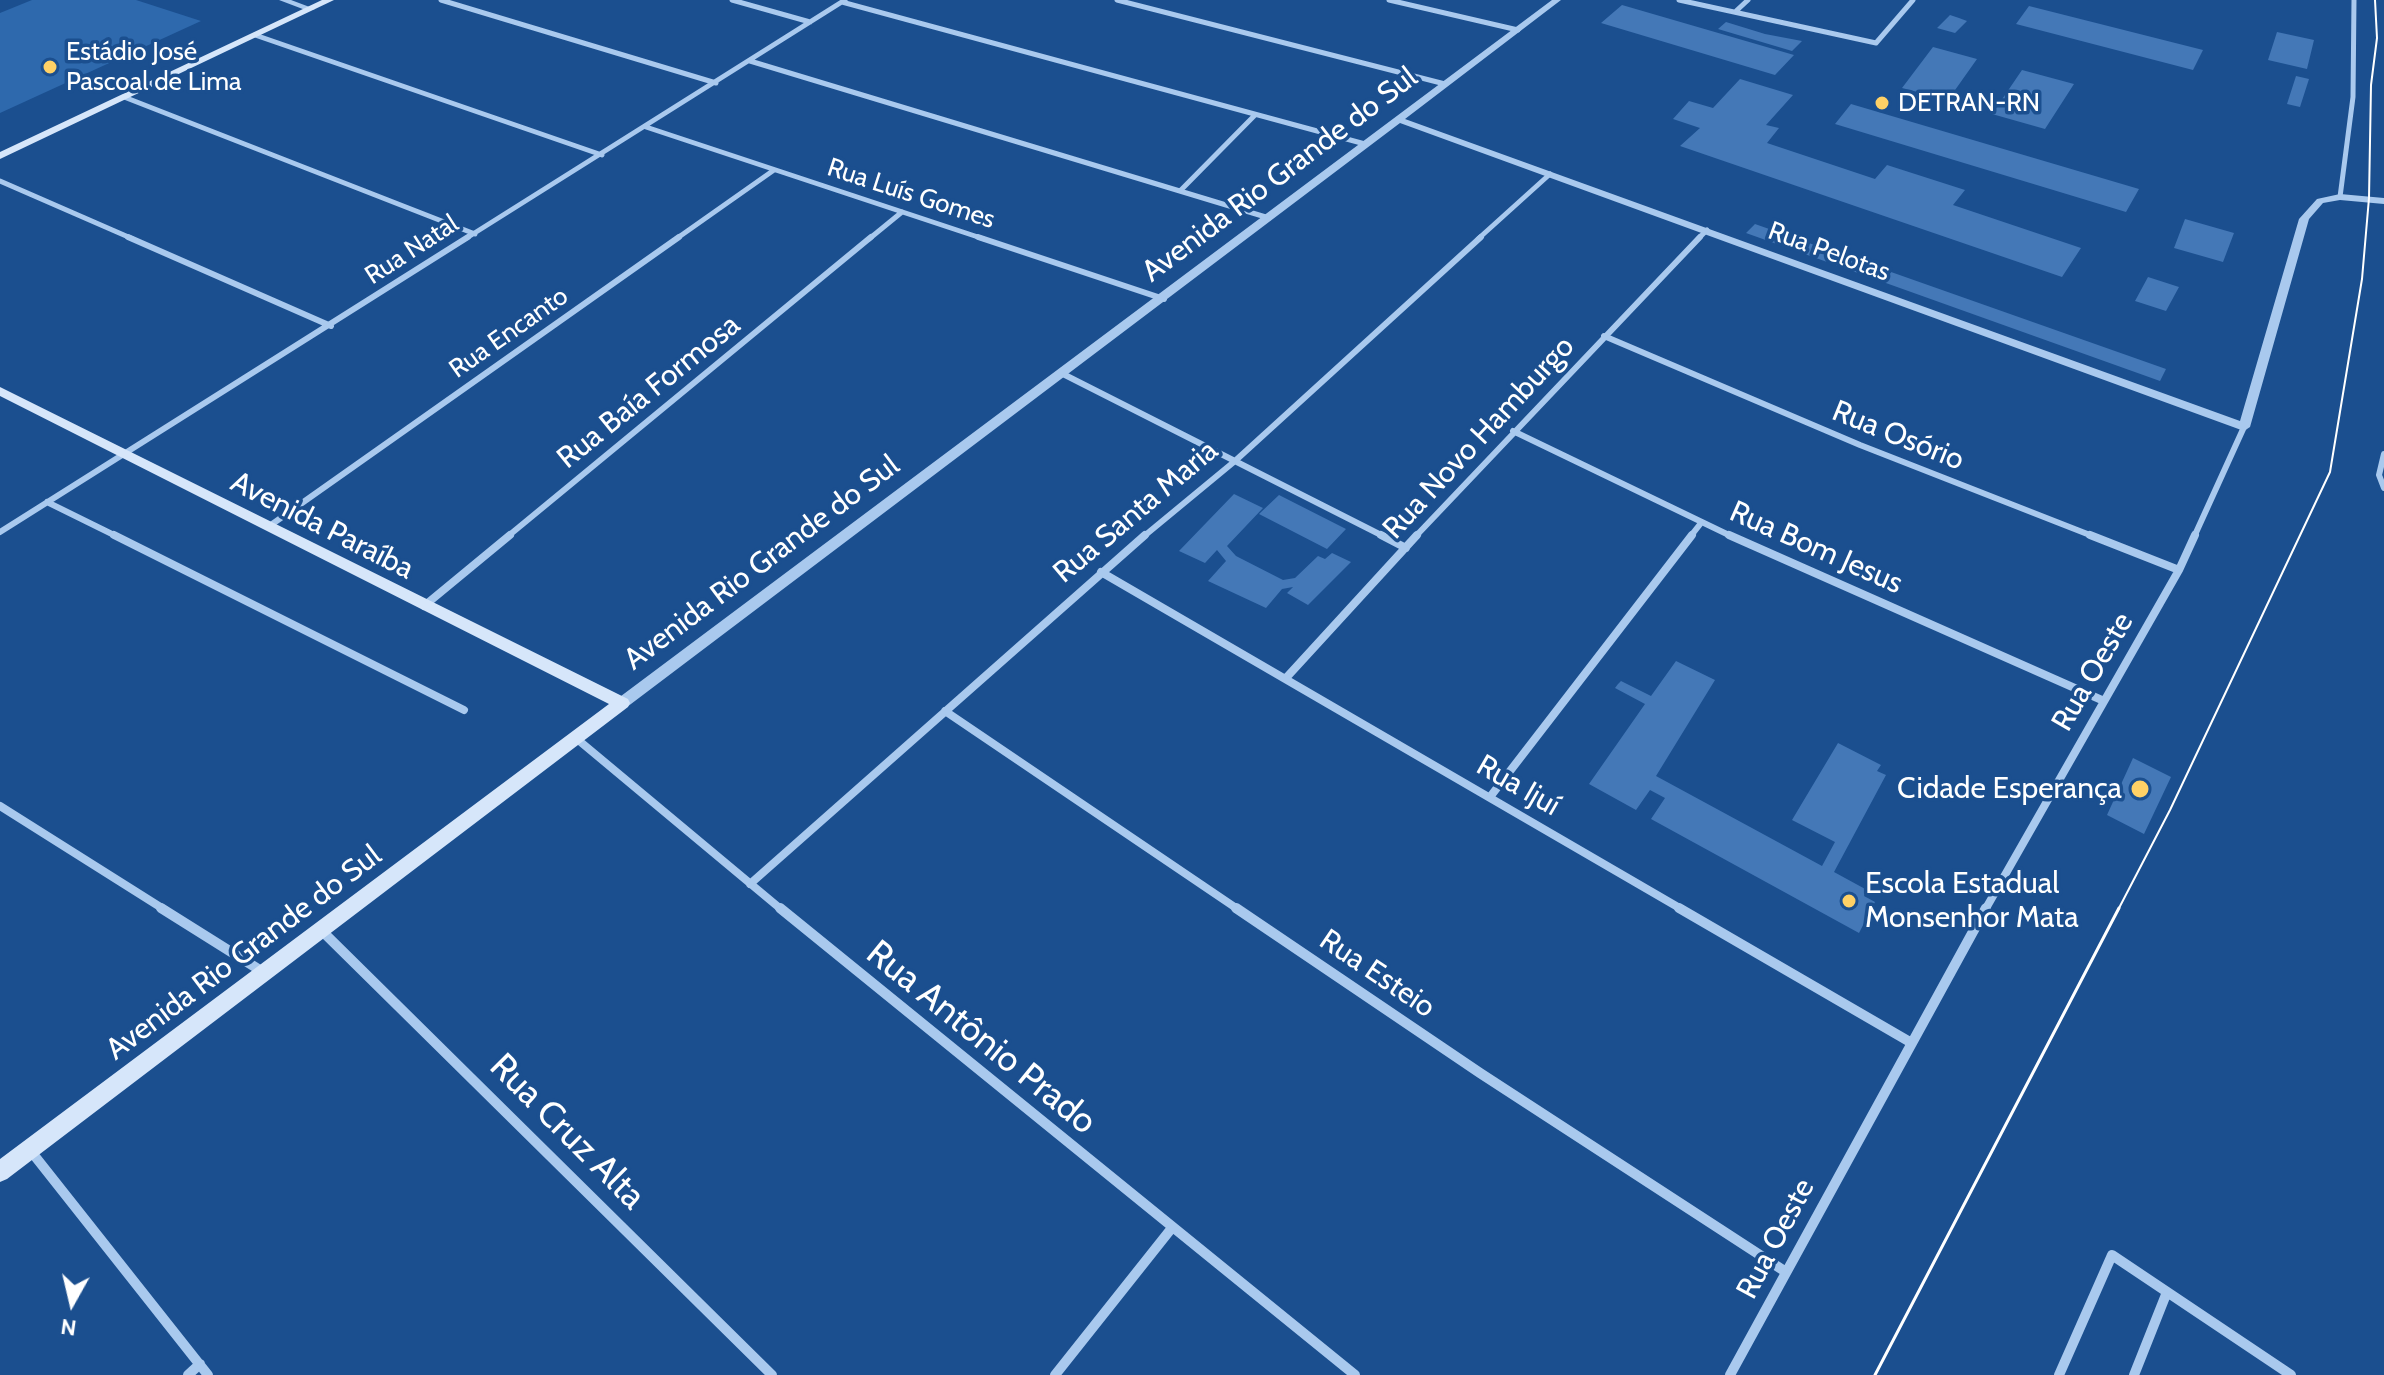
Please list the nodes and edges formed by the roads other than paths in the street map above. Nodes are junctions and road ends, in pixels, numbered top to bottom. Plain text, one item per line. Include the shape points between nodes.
1 (283, 0) edge
2 (329, 0) edge
3 (441, 0) edge
4 (732, 0) edge
5 (1117, 0) edge
6 (1389, 0) edge
7 (1557, 0) edge
8 (1679, 0) edge
9 (1748, 0) edge
10 (1913, 0) edge
11 (2354, 0) edge
12 (843, 1) edge
13 (311, 9) junction
14 (1735, 12) junction
15 (810, 22) junction
16 (1518, 30) junction
17 (255, 35) junction
18 (750, 61) junction
19 (716, 83) junction
20 (1445, 84) junction
21 (124, 97) junction
22 (1255, 115) junction
23 (1398, 119) junction
24 (646, 127) junction
25 (1365, 144) junction
26 (602, 155) junction
27 (0, 156) edge
28 (774, 170) junction
29 (1550, 174) junction
30 (0, 181) edge
31 (1180, 191) junction
32 (2340, 197) junction
33 (2384, 201) edge
34 (902, 212) junction
35 (1269, 218) junction
36 (1707, 230) junction
37 (475, 234) junction
38 (1164, 299) junction
39 (331, 326) junction
40 (1604, 336) junction
41 (1063, 374) junction
42 (1, 392) edge
43 (2244, 427) junction
44 (1513, 431) junction
45 (2384, 454) edge
46 (123, 455) junction
47 (1235, 461) junction
48 (2384, 488) edge
49 (47, 502) junction
50 (1701, 523) junction
51 (267, 528) junction
52 (0, 532) edge
53 (1406, 548) junction
54 (2179, 570) junction
55 (1101, 572) junction
56 (423, 606) junction
57 (1286, 678) junction
58 (2104, 701) junction
59 (622, 703) junction
60 (464, 710) dead end
61 (945, 711) junction
62 (577, 739) junction
63 (1490, 797) junction
64 (0, 806) edge
65 (750, 884) junction
66 (321, 930) junction
67 (265, 973) junction
68 (1910, 1042) junction
69 (29, 1150) junction
70 (0, 1172) edge
71 (1171, 1229) junction
72 (1786, 1272) junction
73 (2167, 1292) junction
74 (200, 1364) junction
75 (188, 1375) edge
76 (208, 1375) edge
77 (772, 1375) edge
78 (1055, 1375) edge
79 (1355, 1375) edge
80 (1730, 1375) edge
81 (2059, 1375) edge
82 (2134, 1375) edge
83 (2291, 1375) edge

1 - 13 street
2 - 13 main road
3 - 19 street
4 - 15 street
5 - 20 street
6 - 16 street
7 - 16 street, Avenida Rio Grande do Sul
8 - 14 street
9 - 14 street
10 - 14 street via 1876,43
11 - 32 street via 2353,97
12 - 15 street, Rua Natal
12 - 22 street
13 - 17 main road
15 - 18 street, Rua Natal
16 - 20 street, Avenida Rio Grande do Sul
17 - 21 main road
17 - 26 street
18 - 19 street, Rua Natal
18 - 31 street
19 - 24 street, Rua Natal
20 - 23 street, Avenida Rio Grande do Sul
21 - 27 main road
21 - 37 street
22 - 25 street
22 - 31 street
23 - 25 street, Avenida Rio Grande do Sul
23 - 29 street, Rua Pelotas
24 - 26 street, Rua Natal
24 - 28 street, Rua Luís Gomes
25 - 35 street, Avenida Rio Grande do Sul
26 - 37 street, Rua Natal
28 - 34 street, Rua Luís Gomes
28 - 51 street, Rua Encanto
29 - 36 street, Rua Pelotas
29 - 47 street, Rua Santa Maria
30 - 39 street
31 - 35 street
32 - 33 street
32 - 43 street, Rua Oeste via 2320,201 2304,219
34 - 38 street, Rua Luís Gomes
34 - 56 street, Rua Baía Formosa
35 - 38 street, Avenida Rio Grande do Sul
36 - 40 street, Rua Novo Hamburgo
36 - 43 street, Rua Pelotas
37 - 39 street, Rua Natal
38 - 41 street, Avenida Rio Grande do Sul
39 - 46 street, Rua Natal
40 - 44 street, Rua Novo Hamburgo
40 - 54 street, Rua Osório via 1860,445
41 - 47 street
41 - 59 street, Avenida Rio Grande do Sul
42 - 46 main road, Avenida Paraíba
43 - 54 street, Rua Oeste
44 - 50 street, Rua Bom Jesus
44 - 53 street, Rua Novo Hamburgo
45 - 48 street via 2379,475
46 - 49 street, Rua Natal
46 - 51 main road, Avenida Paraíba
47 - 53 street
47 - 55 street, Rua Santa Maria
49 - 52 street, Rua Natal
49 - 60 street
50 - 58 street, Rua Bom Jesus
50 - 63 street
51 - 56 main road, Avenida Paraíba
53 - 57 street, Rua Novo Hamburgo
54 - 58 street, Rua Oeste
55 - 57 street, Rua Ijuí
55 - 61 street, Rua Santa Maria
56 - 59 main road, Avenida Paraíba
57 - 63 street, Rua Ijuí
58 - 68 street, Rua Oeste
59 - 62 main road, Avenida Rio Grande do Sul
61 - 65 street, Rua Santa Maria
61 - 72 street, Rua Esteio
62 - 65 street, Rua Antônio Prado
62 - 66 main road, Avenida Rio Grande do Sul
63 - 68 street, Rua Ijuí
64 - 67 street
65 - 71 street, Rua Antônio Prado
66 - 67 main road, Avenida Rio Grande do Sul
66 - 77 street, Rua Cruz Alta
67 - 69 main road, Avenida Rio Grande do Sul
68 - 72 street, Rua Oeste
69 - 70 main road, Avenida Rio Grande do Sul
69 - 74 street
71 - 78 street
71 - 79 street, Rua Antônio Prado
72 - 80 street, Rua Oeste
73 - 81 street via 2112,1255
73 - 82 street
73 - 83 street
74 - 75 street
74 - 76 street

